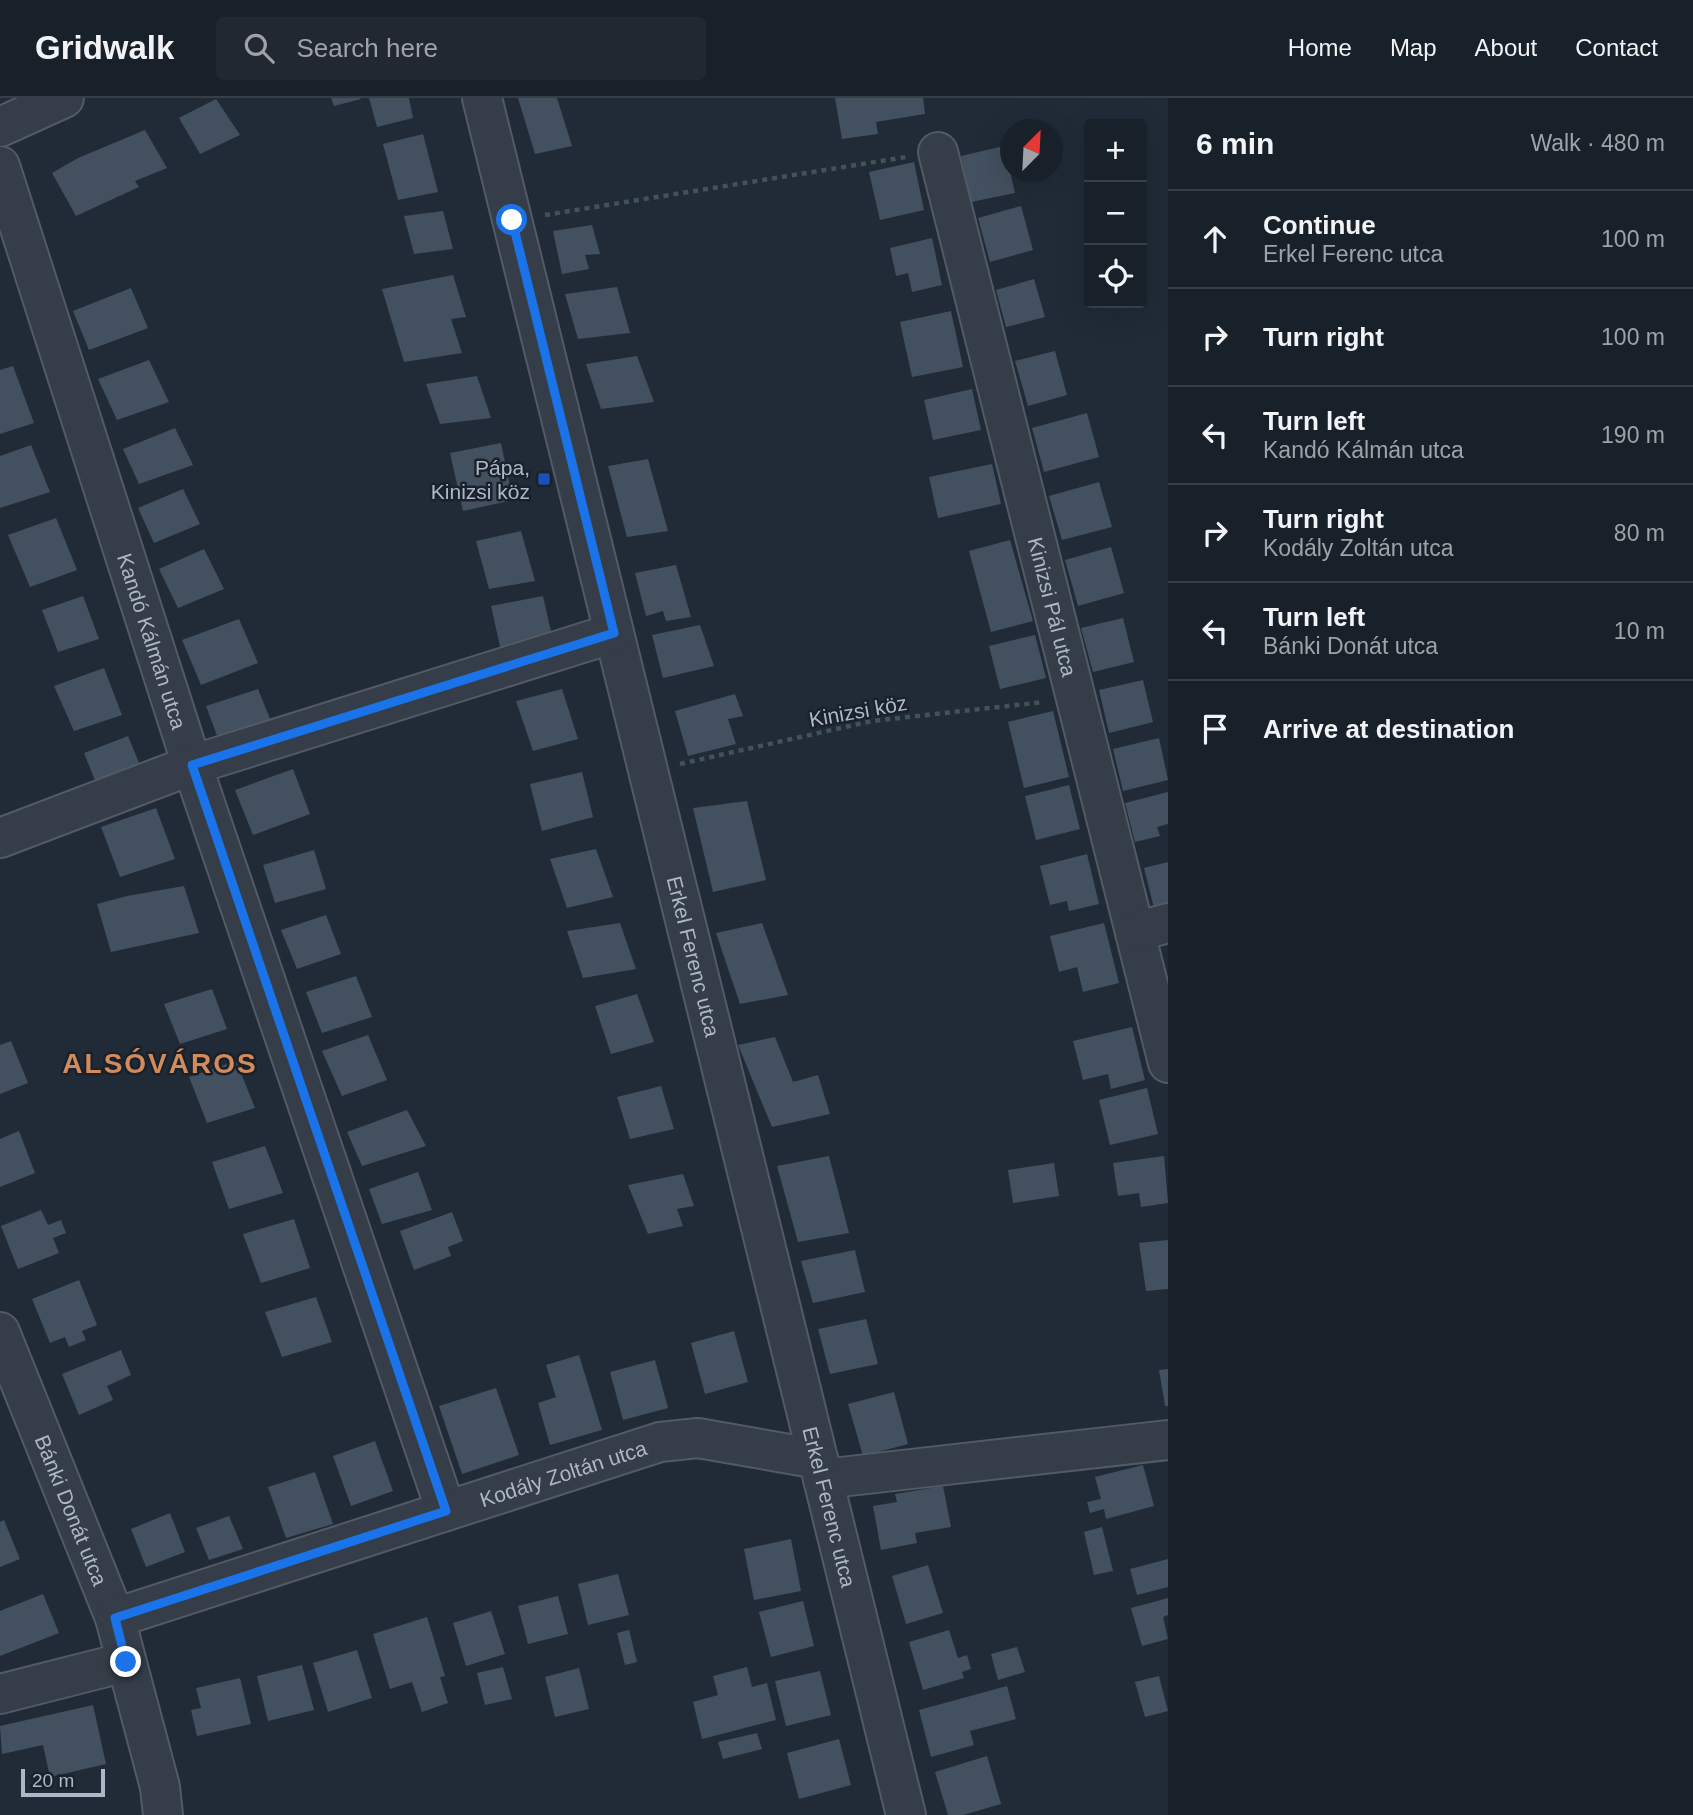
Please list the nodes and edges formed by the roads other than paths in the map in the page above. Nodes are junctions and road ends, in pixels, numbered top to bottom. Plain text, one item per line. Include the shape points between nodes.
1 (64, 98) edge
2 (482, 98) edge
3 (0, 127) edge
4 (938, 152) road end
5 (0, 166) edge
6 (614, 633) junction
7 (192, 765) junction
8 (0, 838) edge
9 (1151, 928) edge
10 (1168, 1063) edge
11 (0, 1332) edge
12 (1168, 1440) edge
13 (821, 1469) junction
14 (446, 1511) junction
15 (115, 1618) junction
16 (126, 1662) junction
17 (0, 1694) edge
18 (163, 1815) edge
19 (906, 1815) edge

1 - 3 street
2 - 6 street, Erkel Ferenc utca
4 - 9 street, Kinizsi Pál utca via 1076,698
5 - 7 street, Kandó Kálmán utca
6 - 7 street
6 - 13 street, Erkel Ferenc utca
7 - 8 street
7 - 14 street, Kandó Kálmán utca
9 - 10 street, Kinizsi Pál utca
11 - 15 street, Bánki Donát utca
12 - 13 street, Kodály Zoltán utca
13 - 14 street, Kodály Zoltán utca via 698,1438 660,1442
13 - 19 street, Erkel Ferenc utca
14 - 15 street, Kodály Zoltán utca
15 - 16 street, Bánki Donát utca
16 - 17 street
16 - 18 street, Bánki Donát utca via 160,1787

